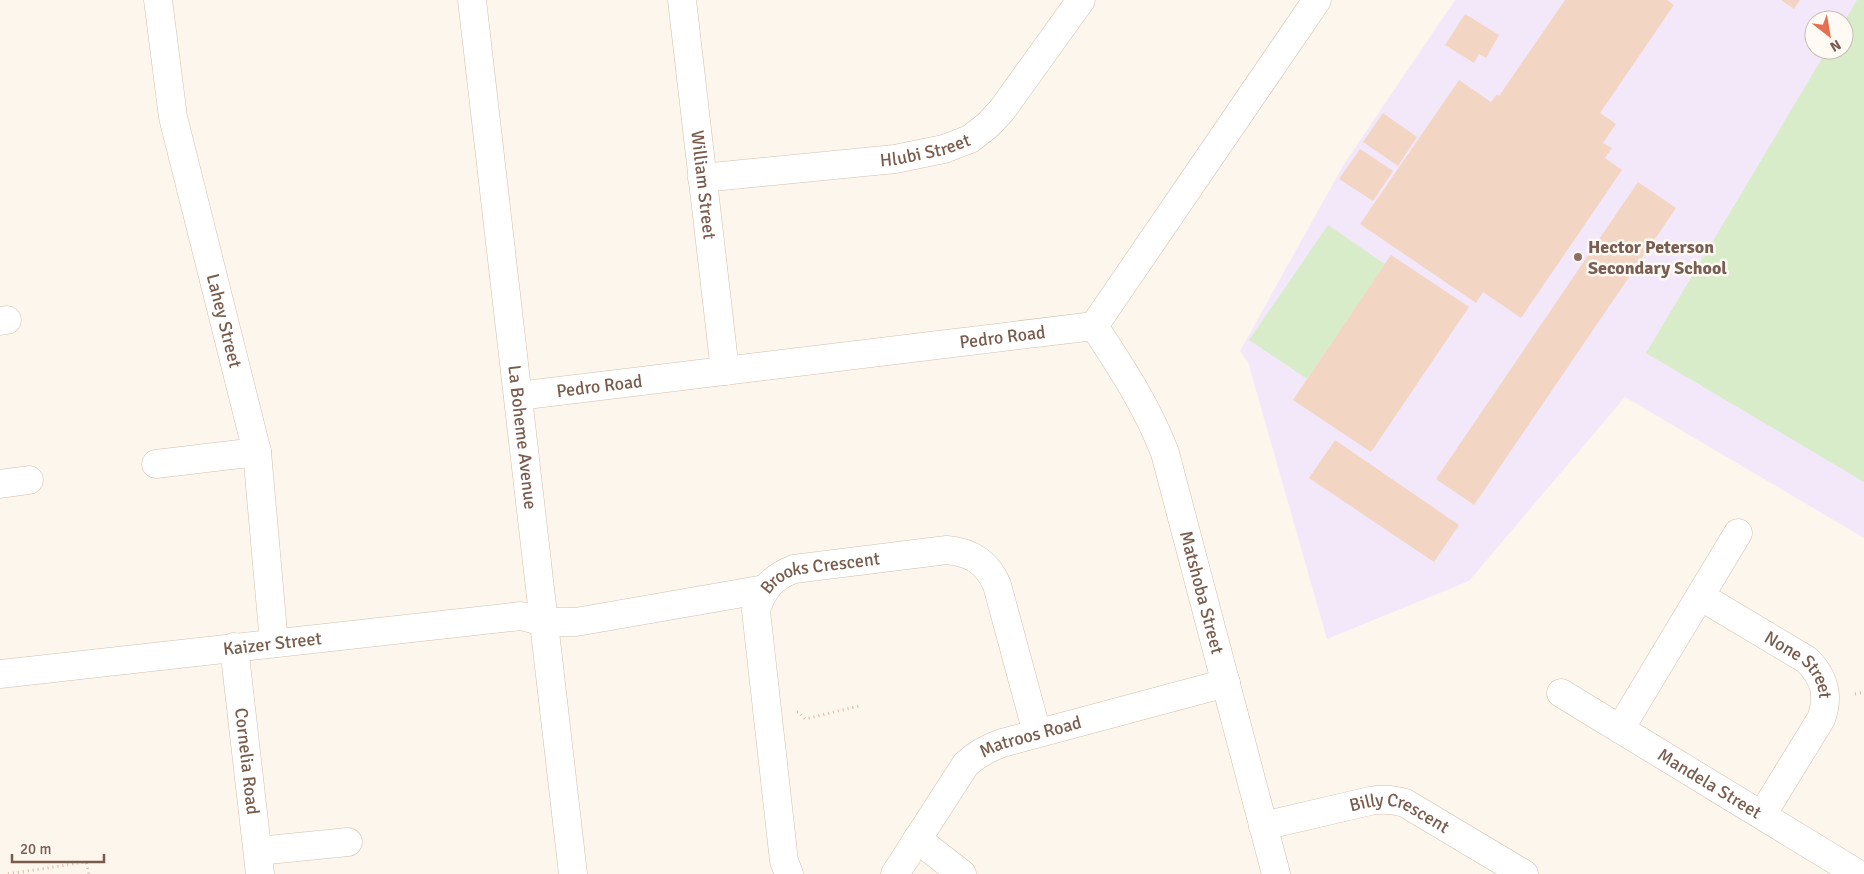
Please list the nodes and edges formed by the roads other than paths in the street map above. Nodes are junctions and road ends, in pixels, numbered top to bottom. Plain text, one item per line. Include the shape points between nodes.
1 (158, 0) edge
2 (472, 0) edge
3 (682, 0) edge
4 (1081, 0) edge
5 (1317, 0) edge
6 (702, 178) junction
7 (1094, 326) junction
8 (725, 371) junction
9 (518, 396) junction
10 (258, 452) junction
11 (156, 464) dead end
12 (29, 480) dead end
13 (0, 484) edge
14 (1738, 533) dead end
15 (765, 589) junction
16 (1700, 596) junction
17 (544, 622) junction
18 (274, 643) junction
19 (234, 647) junction
20 (0, 674) edge
21 (1226, 683) junction
22 (1561, 693) dead end
23 (1620, 729) junction
24 (1037, 733) junction
25 (1762, 815) junction
26 (1263, 826) junction
27 (917, 839) junction
28 (348, 842) dead end
29 (259, 862) edge
30 (573, 874) edge
31 (788, 874) edge
32 (895, 874) edge
33 (962, 874) edge
34 (1276, 874) edge
35 (1524, 874) edge
36 (1858, 874) edge

1 - 10 street, Lahey Street via 173,117
2 - 9 street, La Boheme Avenue
3 - 6 street, William Street
4 - 6 street, Hlubi Street via 1002,110 970,139 944,149 895,159
5 - 7 street
6 - 8 street, William Street
7 - 8 street, Pedro Road
7 - 21 street, Matshoba Street via 1134,387 1165,452
8 - 9 street, Pedro Road
9 - 17 street, La Boheme Avenue
10 - 11 street
10 - 18 street, Lahey Street
12 - 13 street
14 - 16 street
15 - 17 street, Kaizer Street via 576,622
15 - 24 street, Brooks Crescent via 773,580 794,569 947,550 978,559 993,575 997,585
15 - 31 street, Brooks Crescent via 756,611
16 - 23 street
16 - 25 street, None Street via 1807,660 1824,683 1826,704 1821,719
17 - 18 street, Kaizer Street via 521,616
17 - 30 street, La Boheme Avenue
18 - 19 street, Kaizer Street
19 - 20 street, Kaizer Street
19 - 29 street, Cornelia Road
21 - 24 street, Matroos Road
21 - 26 street, Matshoba Street
22 - 23 street, Mandela Street
23 - 25 street, Mandela Street
24 - 27 street, Matroos Road via 988,748 976,755 958,775
25 - 36 street, Mandela Street
26 - 34 street, Matshoba Street
26 - 35 street, Billy Crescent via 1382,799 1395,800
27 - 32 street, Matroos Road
27 - 33 street
28 - 29 street

